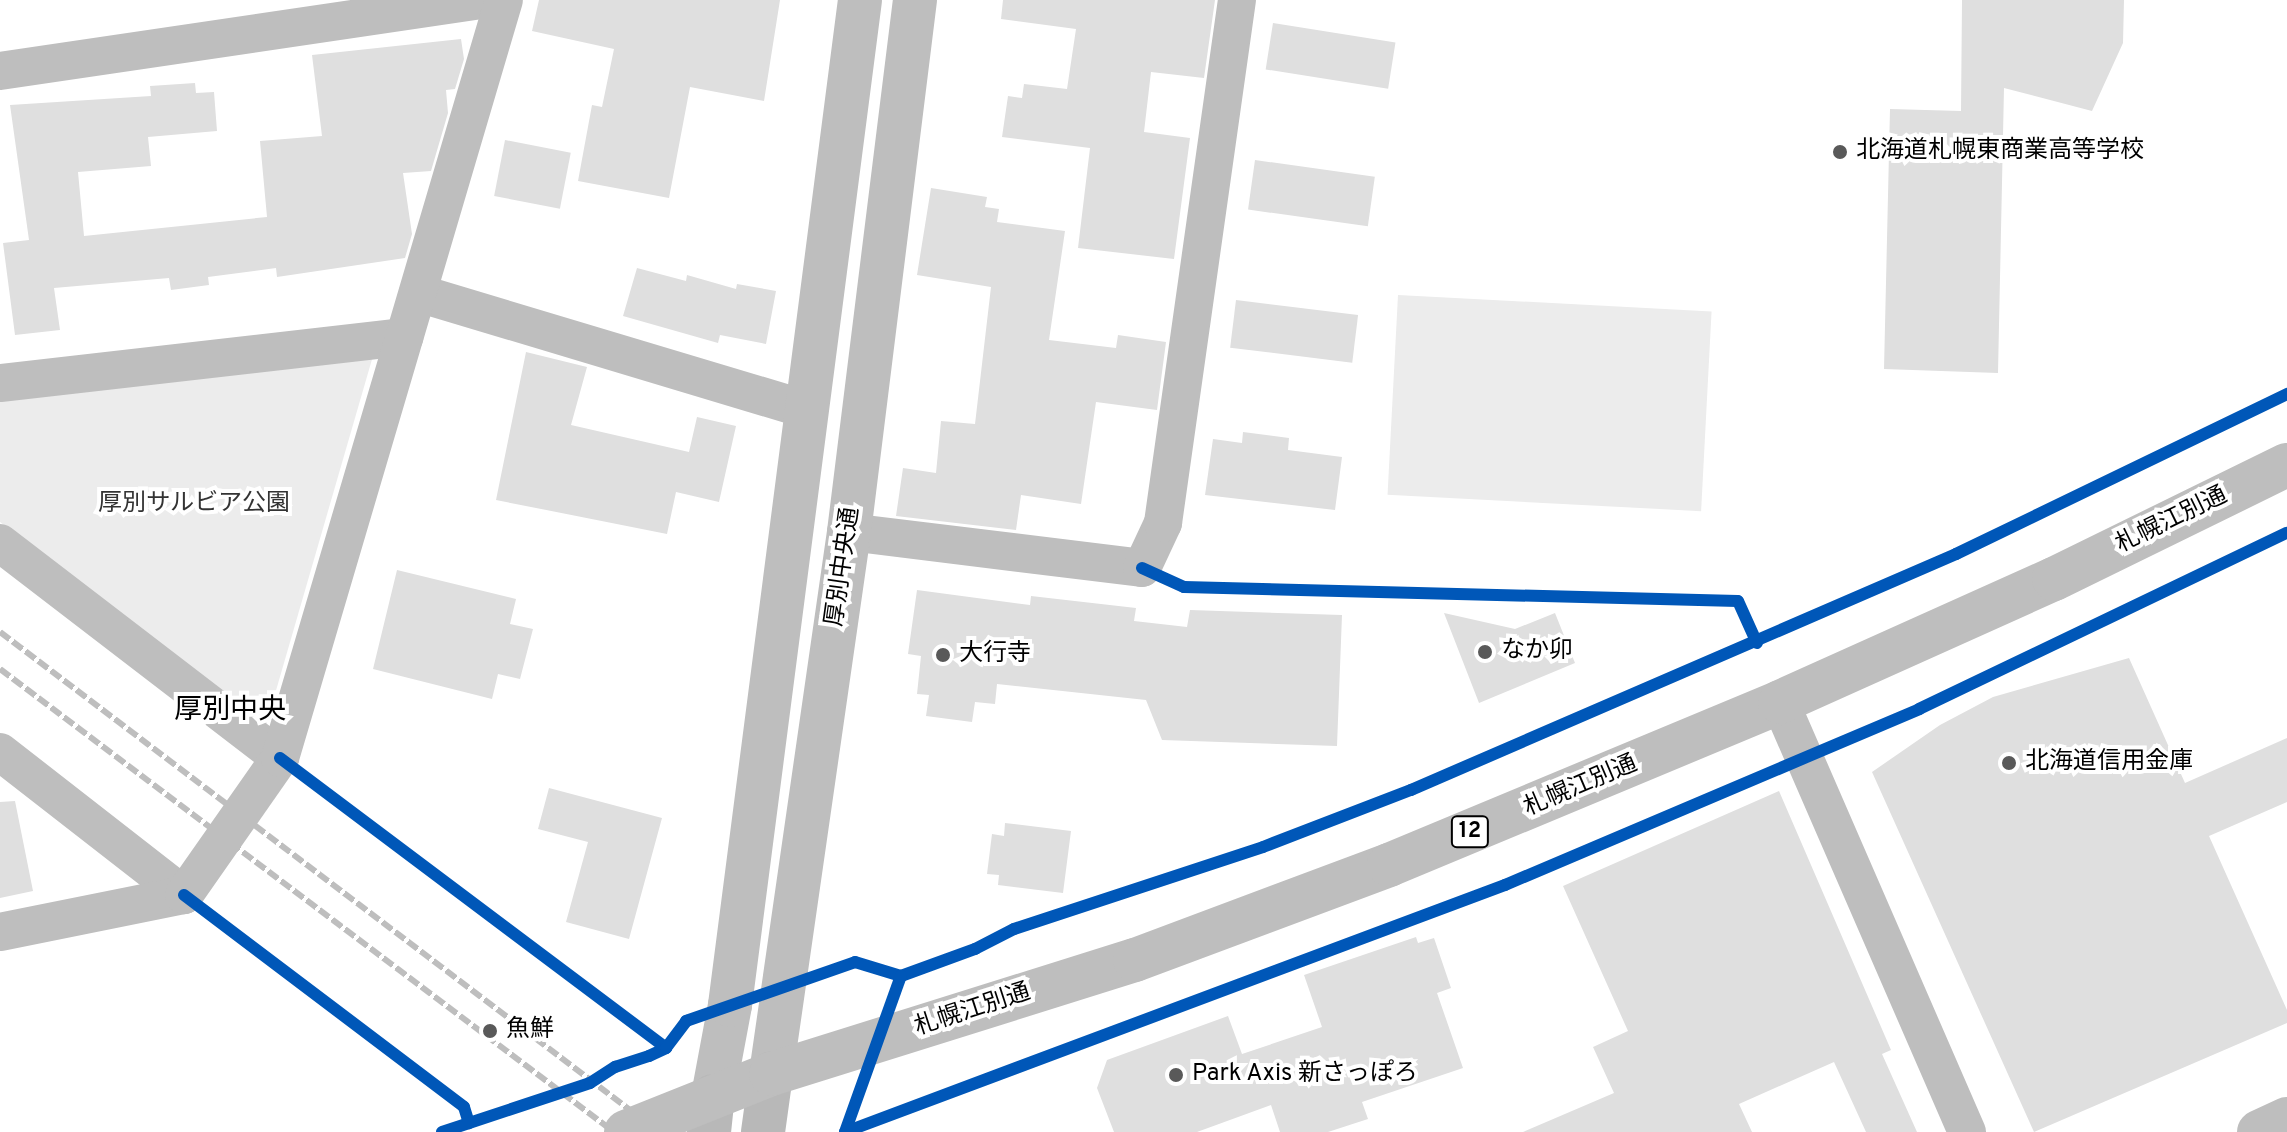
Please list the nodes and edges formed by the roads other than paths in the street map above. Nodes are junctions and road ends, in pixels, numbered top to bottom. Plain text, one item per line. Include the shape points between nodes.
1 (480, 0) edge
2 (504, 0) edge
3 (860, 0) edge
4 (915, 0) edge
5 (1237, 0) edge
6 (0, 71) edge
7 (418, 293) junction
8 (404, 337) junction
9 (0, 383) edge
10 (808, 410) junction
11 (2287, 465) edge
12 (849, 532) junction
13 (0, 543) edge
14 (1780, 702) junction
15 (0, 752) edge
16 (280, 758) junction
17 (184, 895) junction
18 (0, 932) edge
19 (771, 1074) junction
20 (711, 1114) edge
21 (626, 1132) edge
22 (763, 1132) edge
23 (1967, 1132) edge

1 - 6 street
2 - 7 street
3 - 10 main road
4 - 12 main road, 厚別中央通
5 - 12 street via 1163,523 1142,568
7 - 8 street
7 - 10 street
8 - 9 street
8 - 16 street
10 - 20 main road
11 - 14 main road, 札幌江別通 / 12 via 2054,579
12 - 19 main road, 厚別中央通
13 - 16 street
14 - 19 main road, 札幌江別通 / 12 via 1403,859 1135,960
14 - 23 street
15 - 17 street
16 - 17 street
17 - 18 street
19 - 20 main road, 札幌江別通 / 12
19 - 22 main road, 厚別中央通
20 - 21 main road, 札幌江別通 / 12

